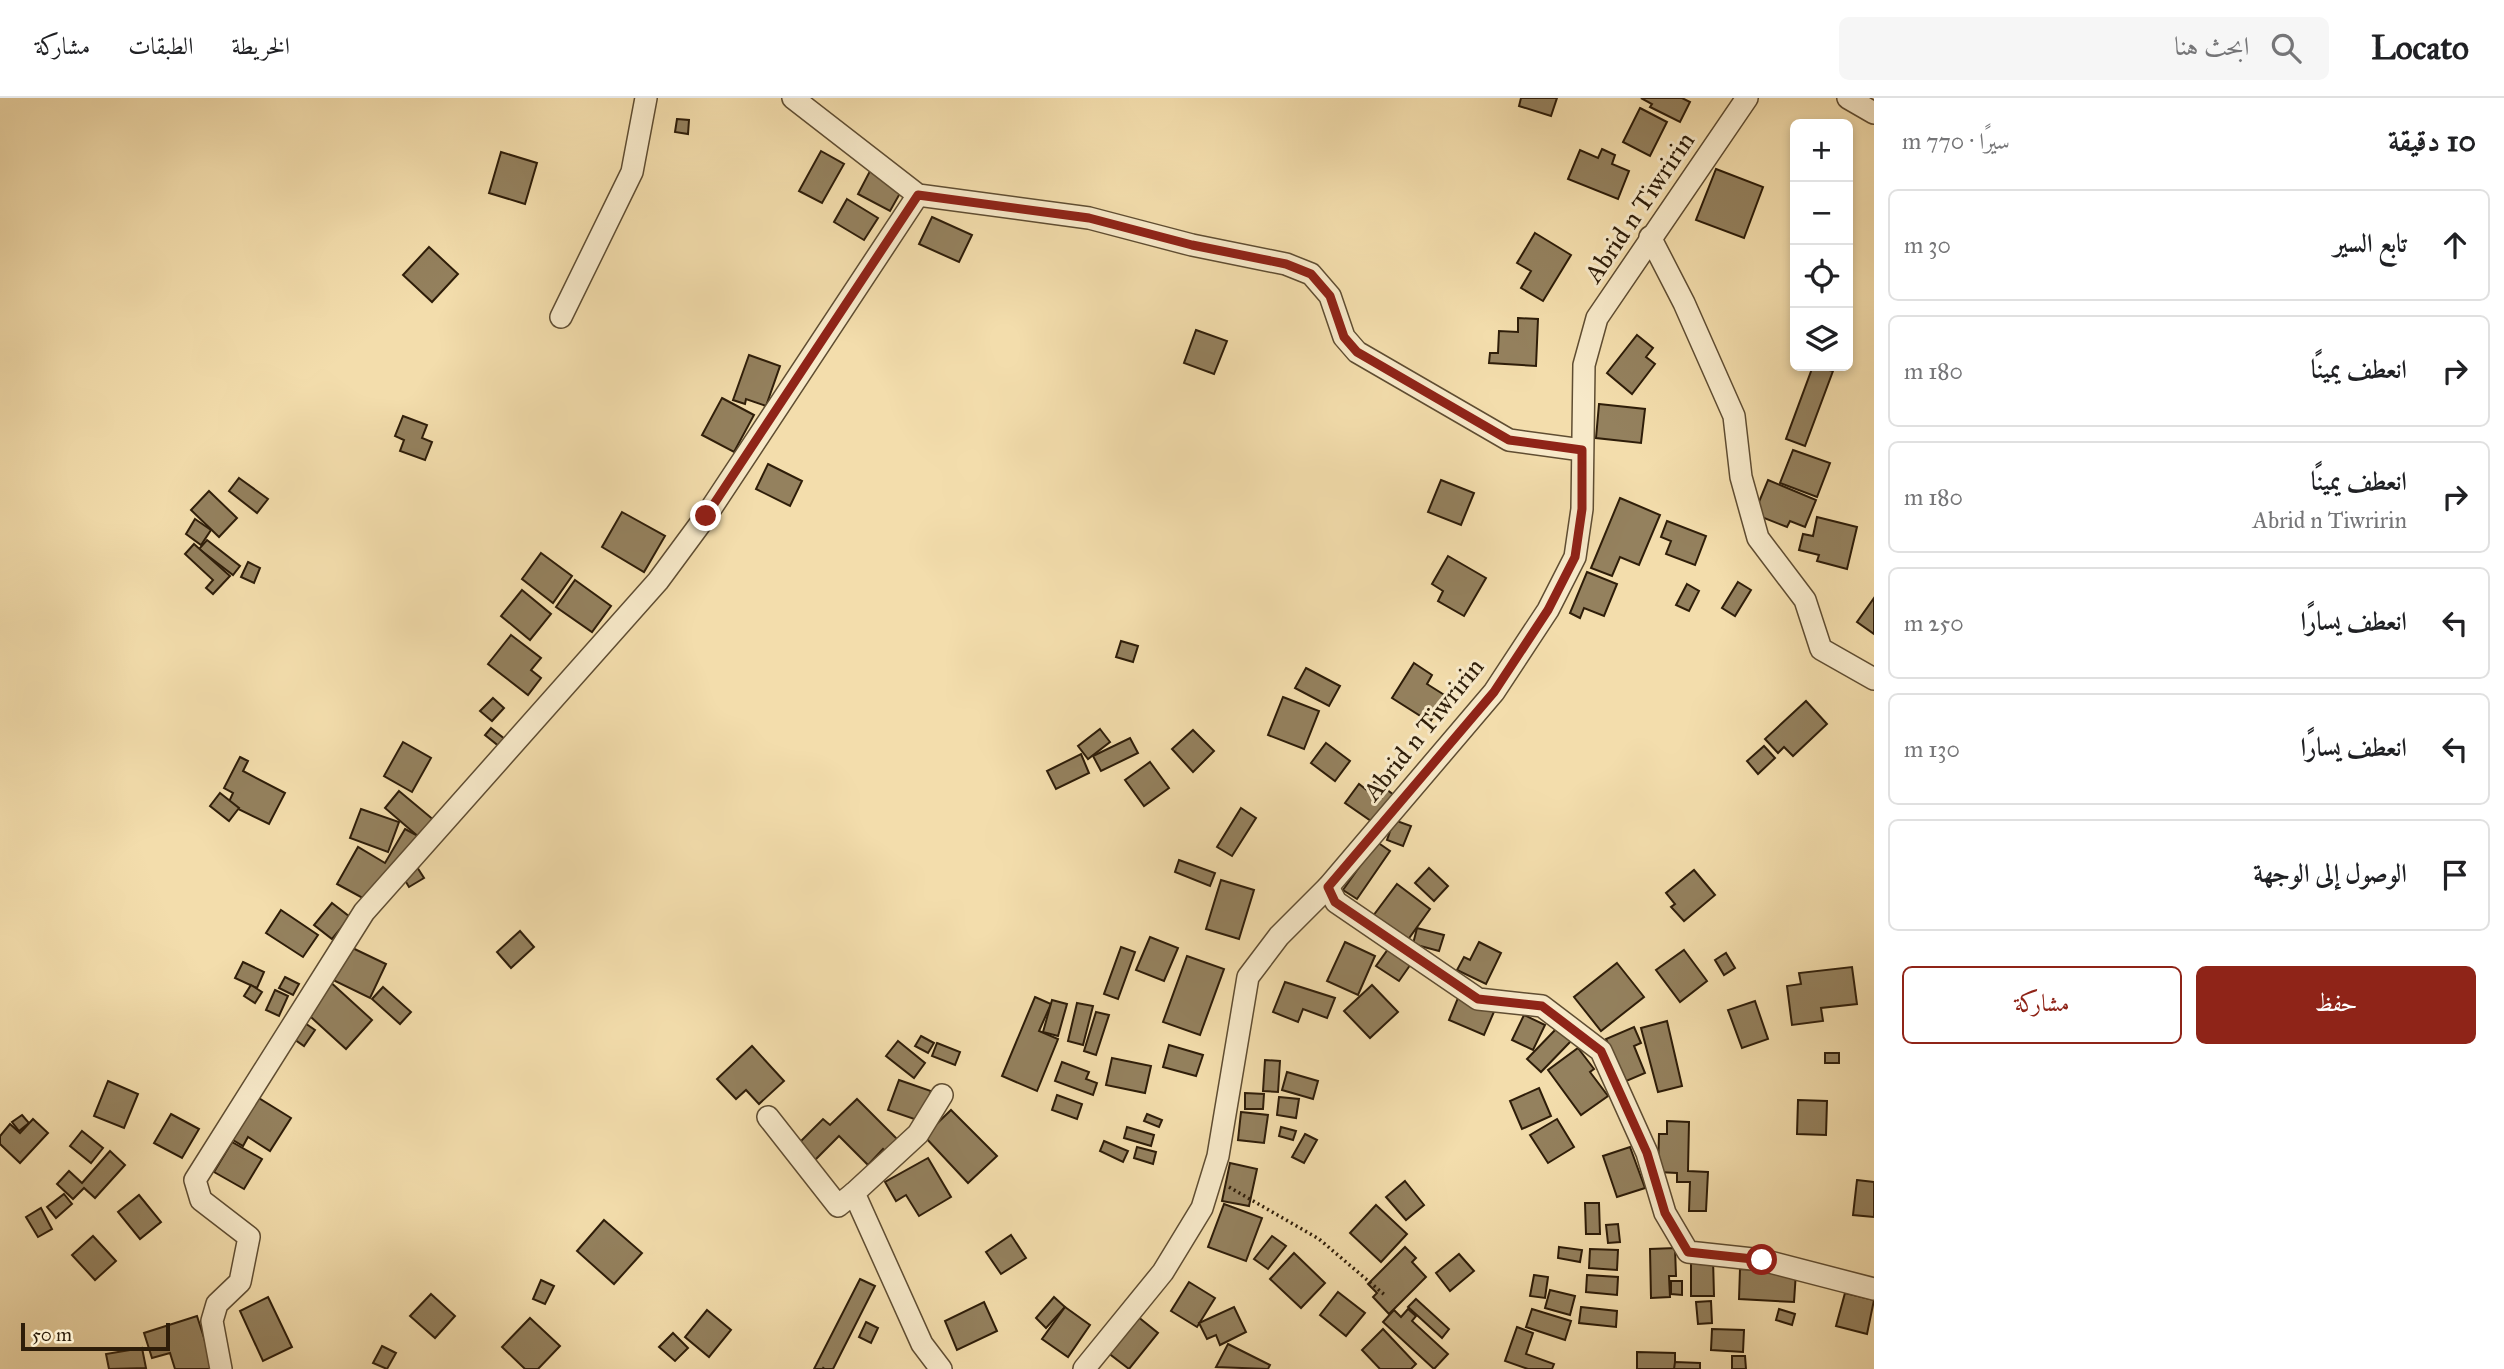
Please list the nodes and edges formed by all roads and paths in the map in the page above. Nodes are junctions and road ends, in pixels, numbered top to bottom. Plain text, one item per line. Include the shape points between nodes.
1 (646, 98) edge
2 (793, 98) edge
3 (1747, 98) edge
4 (1848, 98) edge
5 (1874, 113) edge
6 (918, 195) junction
7 (1650, 237) junction
8 (561, 317) dead end
9 (1582, 450) junction
10 (1874, 680) edge
11 (1328, 887) junction
12 (942, 1095) dead end
13 (768, 1116) dead end
14 (1211, 1180) junction
15 (854, 1193) junction
16 (1874, 1289) edge
17 (1386, 1296) dead end
18 (221, 1369) edge
19 (942, 1369) edge
20 (1084, 1369) edge

1 - 8 street via 632,172
2 - 6 street
3 - 7 street, Abrid n Tiwririn
4 - 5 street
6 - 9 street via 1089,218 1286,264 1311,274 1330,296 1344,337 1357,352 1509,440
6 - 18 street via 658,581 365,912 195,1180 201,1200 249,1237 240,1282 217,1304 212,1321
7 - 9 street, Abrid n Tiwririn via 1597,318 1584,365
7 - 10 street via 1734,416 1741,477 1758,538 1805,600 1821,649
9 - 11 street, Abrid n Tiwririn via 1582,509 1575,557 1548,610 1494,692
11 - 14 street, Abrid n Tiwririn via 1279,936 1248,977 1219,1156
11 - 16 street via 1335,902 1478,999 1542,1006 1601,1051 1647,1153 1665,1213 1688,1252 1762,1260
12 - 15 street via 918,1134
13 - 15 street via 838,1206
14 - 17 path via 1247,1195 1319,1239
14 - 20 street, Abrid n Tiwririn via 1202,1208 1163,1272
15 - 19 street via 922,1344

